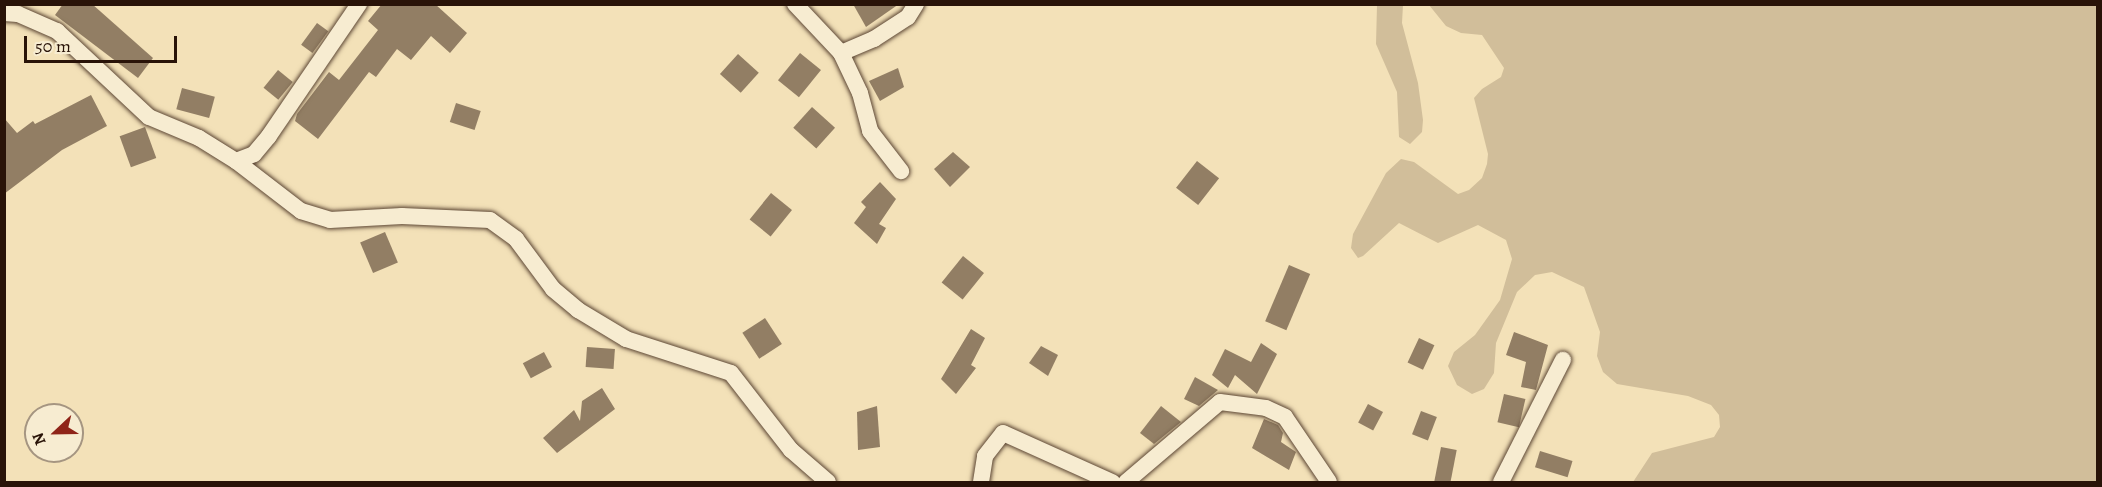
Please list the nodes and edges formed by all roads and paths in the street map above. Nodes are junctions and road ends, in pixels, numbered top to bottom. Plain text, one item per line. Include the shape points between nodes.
1 (359, 4) edge
2 (795, 4) edge
3 (916, 4) edge
4 (4, 13) edge
5 (841, 53) junction
6 (236, 161) junction
7 (901, 171) dead end
8 (1563, 360) dead end
9 (828, 483) edge
10 (981, 483) edge
11 (1112, 483) edge
12 (1126, 483) edge
13 (1329, 483) edge
14 (1501, 483) edge

1 - 6 street via 269,136 254,154
2 - 5 street
3 - 5 street via 908,17 874,39
4 - 6 street via 18,14 57,31 149,117 199,138
5 - 7 street via 860,93 870,131
6 - 9 street via 301,211 330,220 402,216 490,220 516,239 553,289 578,310 626,339 731,373 792,450
8 - 14 street
10 - 11 street via 985,456 1003,433
12 - 13 street via 1220,402 1266,408 1285,417

